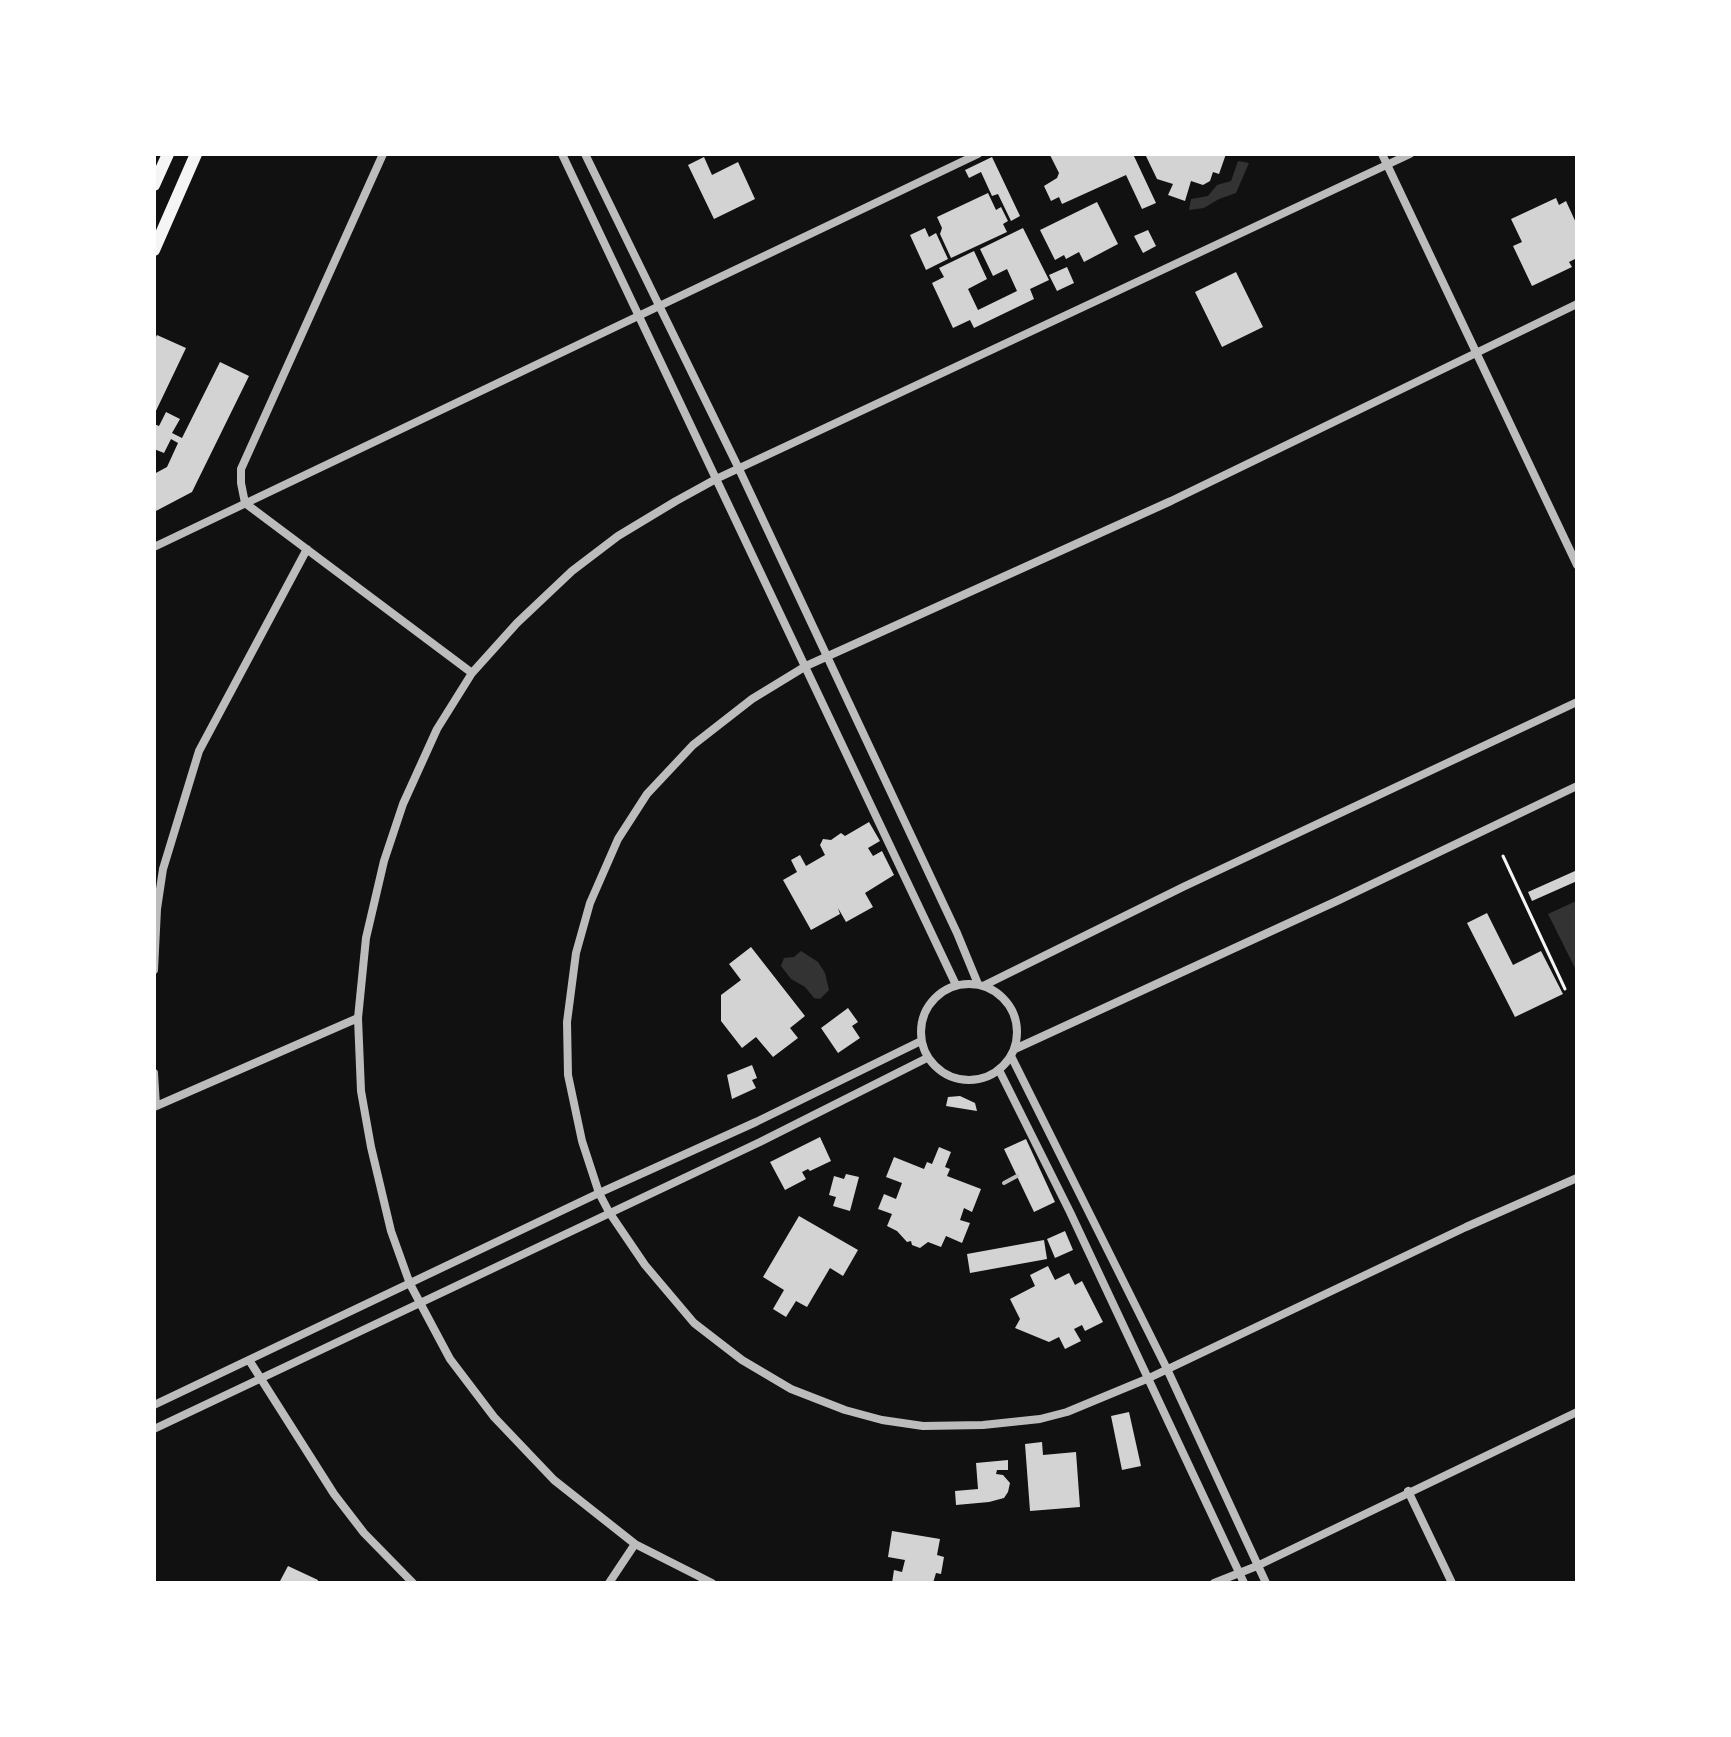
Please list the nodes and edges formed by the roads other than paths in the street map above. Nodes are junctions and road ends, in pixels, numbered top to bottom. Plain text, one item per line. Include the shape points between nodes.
1 (168, 154) edge
2 (196, 154) edge
3 (383, 154) edge
4 (562, 154) edge
5 (585, 154) edge
6 (978, 154) edge
7 (1382, 154) edge
8 (1410, 154) edge
9 (1387, 164) junction
10 (154, 185) edge
11 (154, 250) edge
12 (1577, 304) edge
13 (659, 305) junction
14 (638, 315) junction
15 (1477, 353) junction
16 (739, 469) junction
17 (716, 479) junction
18 (245, 503) junction
19 (154, 547) edge
20 (307, 549) junction
21 (1577, 565) edge
22 (827, 657) junction
23 (806, 666) junction
24 (472, 673) junction
25 (1577, 702) edge
26 (1577, 786) edge
27 (156, 908) edge
28 (154, 970) edge
29 (956, 985) junction
30 (981, 985) junction
31 (358, 1018) junction
32 (921, 1041) junction
33 (1013, 1052) junction
34 (927, 1058) junction
35 (999, 1070) junction
36 (154, 1073) edge
37 (155, 1106) edge
38 (1017, 1176) dead end
39 (1577, 1178) edge
40 (1004, 1183) dead end
41 (599, 1193) junction
42 (609, 1212) junction
43 (410, 1284) junction
44 (419, 1302) junction
45 (249, 1360) junction
46 (1167, 1369) junction
47 (1149, 1378) junction
48 (259, 1379) junction
49 (154, 1405) edge
50 (1577, 1412) edge
51 (154, 1429) edge
52 (1408, 1491) junction
53 (635, 1544) junction
54 (1257, 1566) junction
55 (1239, 1573) junction
56 (413, 1583) edge
57 (609, 1583) edge
58 (712, 1583) edge
59 (1214, 1583) edge
60 (1244, 1583) edge
61 (1266, 1583) edge
62 (1452, 1583) edge

1 - 10 main road
2 - 11 main road
3 - 18 street via 241,469
4 - 14 street
5 - 13 street
6 - 13 street
7 - 9 street
8 - 9 street
9 - 15 street
9 - 16 street
12 - 15 street
13 - 14 street
13 - 16 street
14 - 17 street
14 - 18 street
15 - 21 street
15 - 22 street via 1171,501
16 - 17 street
16 - 22 street
17 - 23 street
17 - 24 street via 618,536 572,571
18 - 19 street
18 - 20 street
20 - 24 street
20 - 27 street via 199,751
22 - 23 street
22 - 30 street
23 - 29 street
23 - 41 street via 693,745 647,794 598,880 576,953 567,1022 568,1075
24 - 31 street via 432,741 384,861 366,938
25 - 30 street
26 - 33 street
27 - 28 street
29 - 30 street
29 - 32 street via 928,1006
30 - 33 street via 1007,1001 1015,1016
31 - 37 street
31 - 43 street via 361,1091 371,1147
32 - 34 street
32 - 41 street
33 - 35 street
33 - 46 street
34 - 35 street via 959,1080
34 - 42 street
35 - 47 street
36 - 37 street
38 - 40 lane
39 - 46 street
41 - 42 street
41 - 43 street
42 - 44 street
42 - 47 street via 694,1323 791,1389 845,1410 923,1426 1040,1419
43 - 44 street
43 - 45 street
44 - 48 street
44 - 53 street via 450,1359 494,1417 554,1480
45 - 48 street
45 - 49 street
46 - 47 street
46 - 54 street
47 - 55 street
48 - 51 street
48 - 56 street via 334,1494
50 - 52 street
52 - 54 street
52 - 62 street
53 - 57 street
53 - 58 street
54 - 55 street
54 - 61 street
55 - 59 street
55 - 60 street

